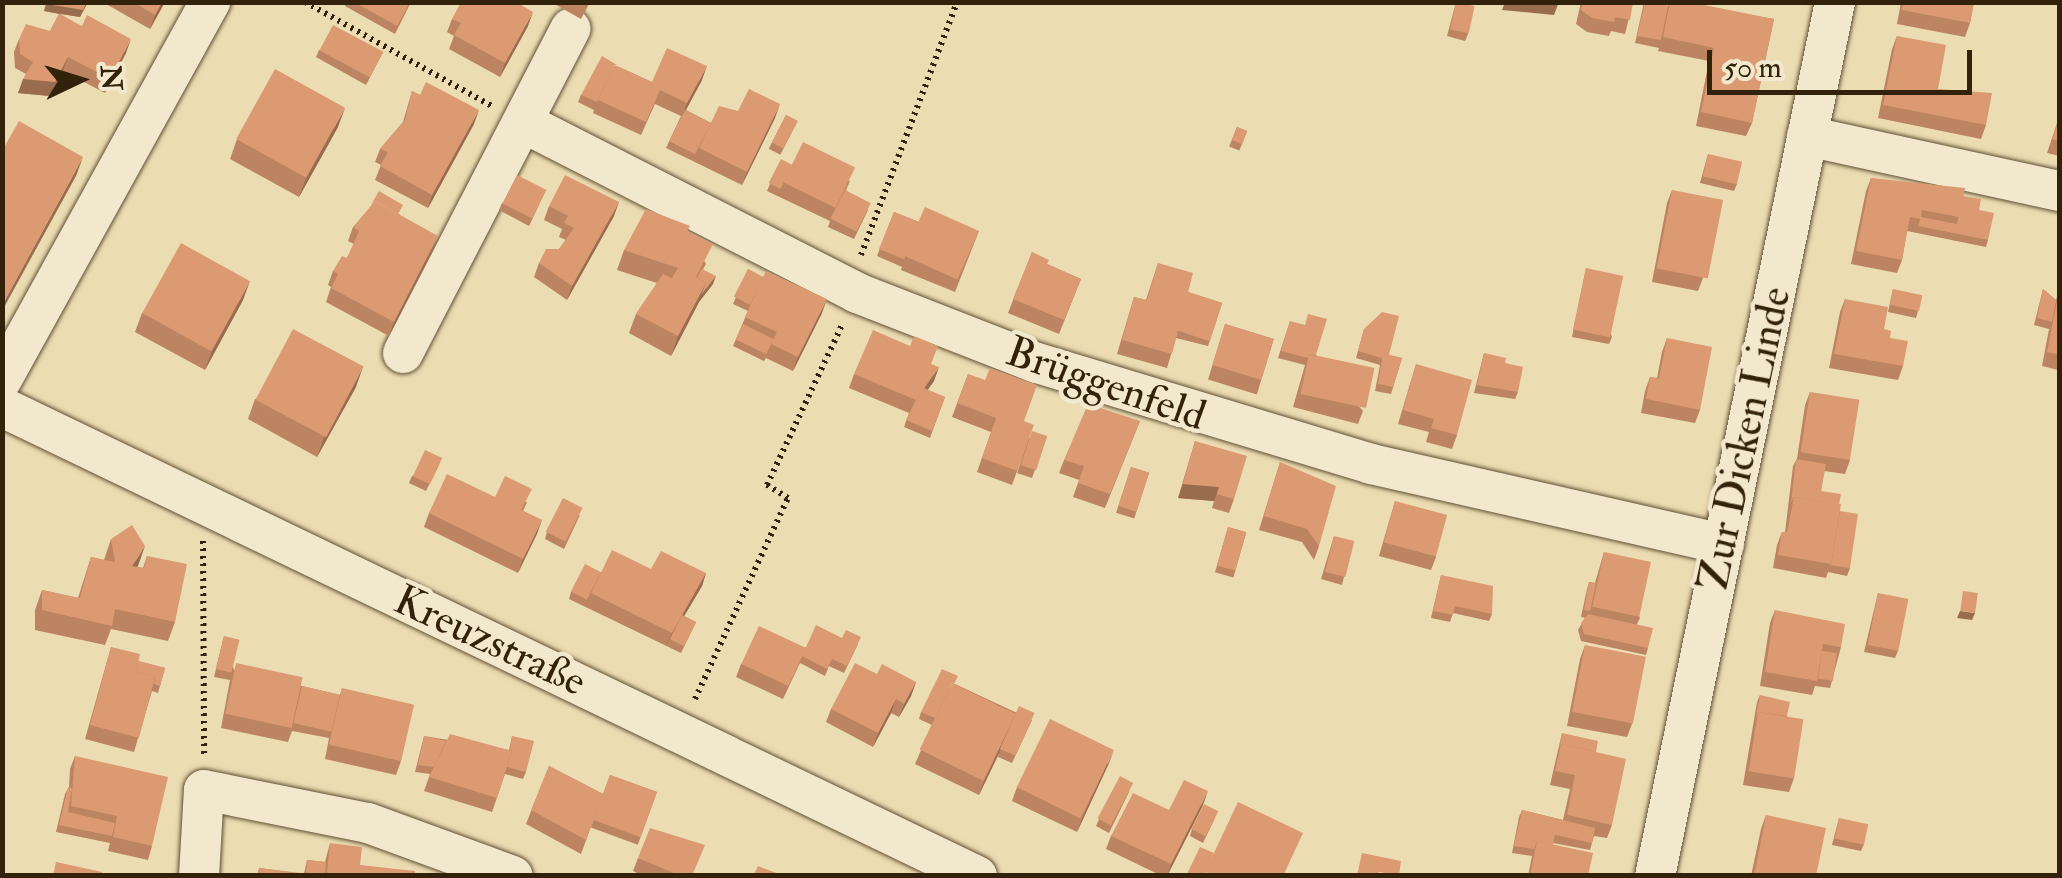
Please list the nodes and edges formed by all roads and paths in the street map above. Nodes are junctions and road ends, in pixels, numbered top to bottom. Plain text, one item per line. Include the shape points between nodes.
1 (210, 2) edge
2 (306, 2) edge
3 (957, 2) edge
4 (1834, 3) edge
5 (570, 29) dead end
6 (524, 123) junction
7 (1807, 136) junction
8 (2060, 190) edge
9 (852, 291) junction
10 (403, 353) dead end
11 (2, 379) edge
12 (2, 407) edge
13 (212, 502) junction
14 (1724, 544) junction
15 (680, 732) junction
16 (204, 790) junction
17 (962, 872) edge
18 (199, 876) edge
19 (513, 876) edge
20 (1655, 876) edge

1 - 11 street
2 - 6 path
3 - 9 path
4 - 7 street, Zur Dicken Linde
5 - 6 street
6 - 9 street, Brüggenfeld
6 - 10 street
7 - 8 street
7 - 14 street, Zur Dicken Linde
9 - 14 street, Brüggenfeld via 1202,418 1371,464
9 - 15 path via 767,485 788,498
12 - 13 street, Kreuzstraße
13 - 15 street, Kreuzstraße
13 - 16 path via 203,528
14 - 20 street, Zur Dicken Linde
15 - 17 street, Kreuzstraße
16 - 18 street
16 - 19 street via 368,822

